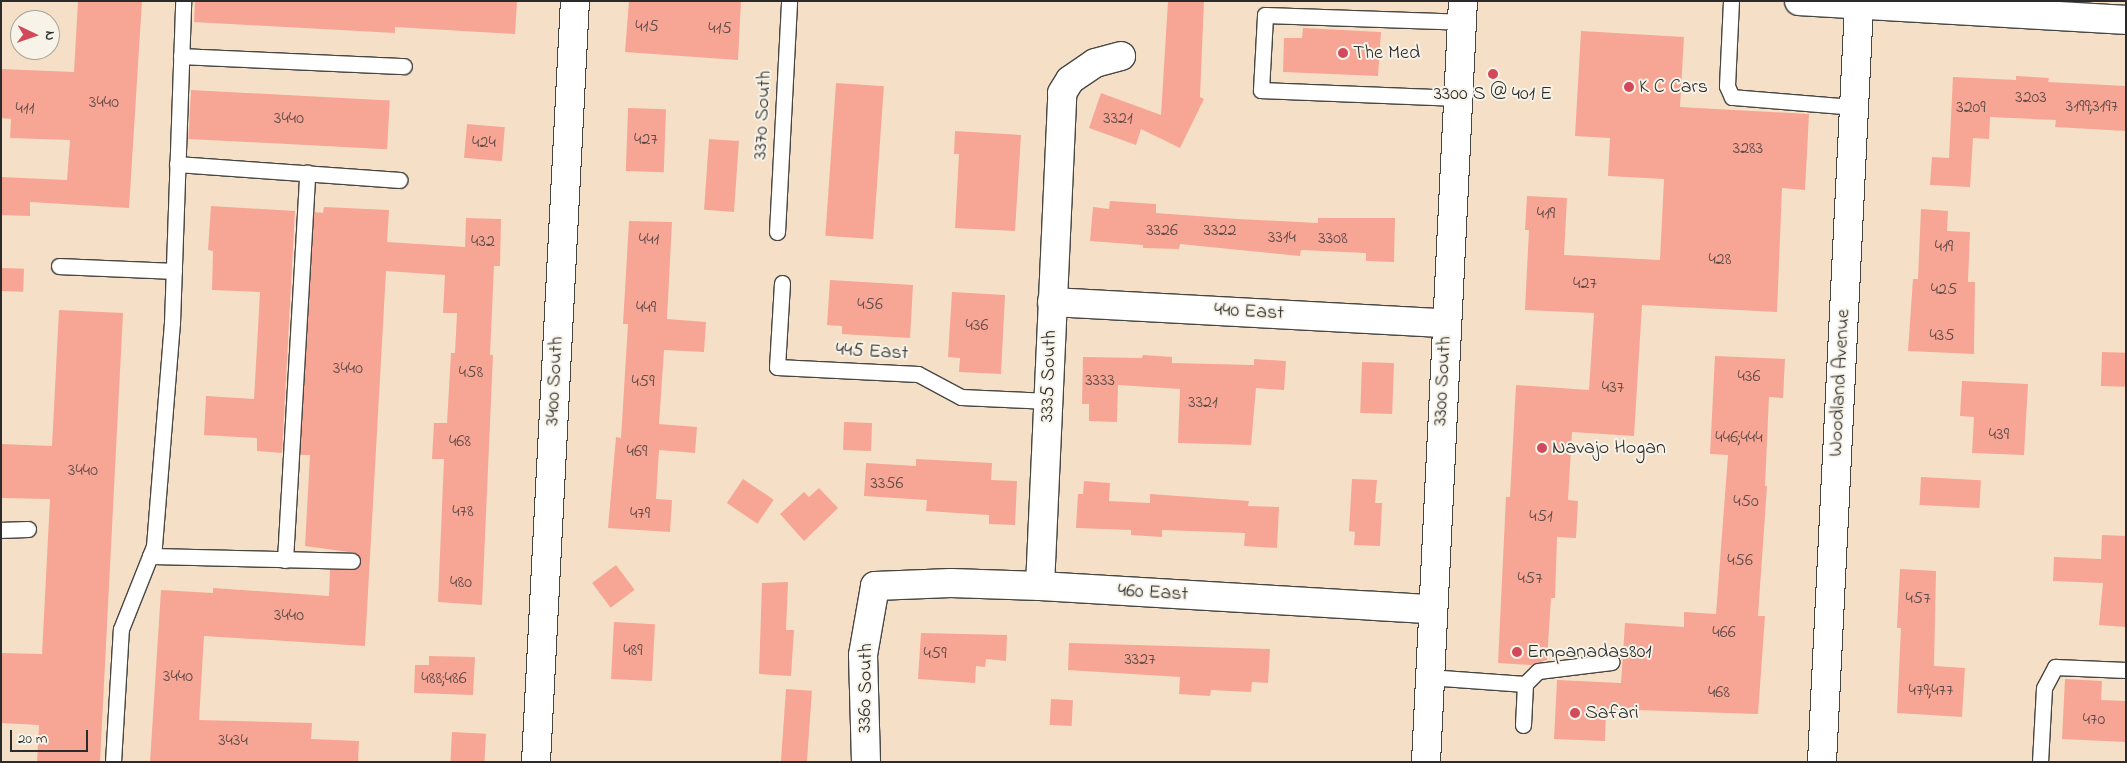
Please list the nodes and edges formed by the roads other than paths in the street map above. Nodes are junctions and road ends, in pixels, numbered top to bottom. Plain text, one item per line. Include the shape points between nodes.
1 (183, 1) edge
2 (574, 1) edge
3 (790, 1) edge
4 (1731, 1) edge
5 (1808, 2) edge
6 (1859, 5) junction
7 (1966, 6) edge
8 (1462, 12) edge
9 (2126, 20) edge
10 (181, 56) junction
11 (1121, 56) dead end
12 (404, 66) dead end
13 (1457, 98) junction
14 (1854, 107) junction
15 (178, 164) junction
16 (307, 173) junction
17 (398, 180) dead end
18 (777, 232) dead end
19 (59, 266) dead end
20 (174, 271) junction
21 (782, 283) dead end
22 (1052, 302) junction
23 (1446, 322) junction
24 (1049, 401) junction
25 (28, 529) dead end
26 (1, 530) edge
27 (150, 556) junction
28 (285, 560) junction
29 (352, 561) dead end
30 (875, 586) joint
31 (1040, 586) junction
32 (1431, 609) junction
33 (1611, 662) dead end
34 (2126, 670) edge
35 (1428, 677) junction
36 (1525, 684) junction
37 (1523, 725) dead end
38 (114, 762) edge
39 (536, 762) edge
40 (866, 762) edge
41 (1426, 762) edge
42 (1822, 762) edge
43 (2040, 762) edge

1 - 10 lane
2 - 39 street, 3400 South
3 - 18 lane, 3370 South
4 - 14 lane via 1727,86 1732,97
5 - 6 street
6 - 7 street
6 - 14 street, Woodland Avenue
7 - 9 street
8 - 13 street, 3300 South
8 - 13 lane via 1264,15 1261,90
10 - 12 lane
10 - 15 lane
11 - 22 street, 3335 South via 1095,63 1070,80 1062,93
13 - 23 street, 3300 South
14 - 42 street, Woodland Avenue
15 - 16 lane
15 - 20 lane
16 - 17 lane
16 - 28 lane
19 - 20 lane
20 - 27 lane via 154,546
21 - 24 lane, 445 East via 777,367 918,374 961,397
22 - 23 street, 440 East
22 - 24 street, 3335 South
23 - 32 street, 3300 South
24 - 31 street, 3335 South
25 - 26 lane
27 - 28 lane
27 - 38 lane via 121,629
28 - 29 lane
30 - 31 street, 460 East via 951,583
30 - 40 street, 3360 South via 863,655
31 - 32 street, 460 East
32 - 35 street, 3300 South
33 - 36 lane via 1538,671
34 - 43 lane via 2055,667 2044,688
35 - 36 lane
35 - 41 street, 3300 South
36 - 37 lane

